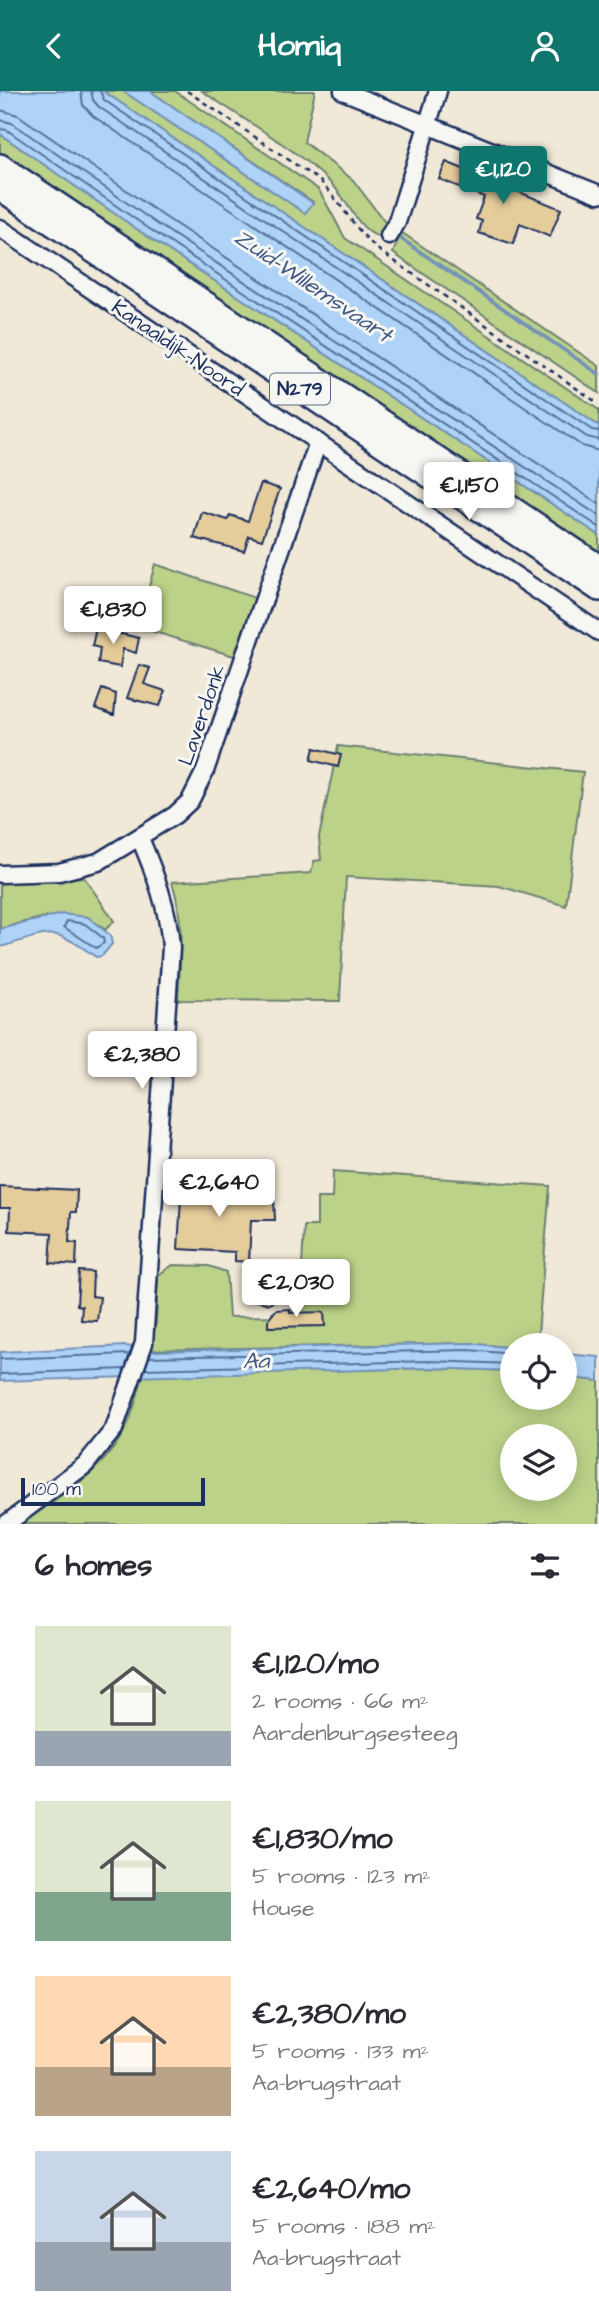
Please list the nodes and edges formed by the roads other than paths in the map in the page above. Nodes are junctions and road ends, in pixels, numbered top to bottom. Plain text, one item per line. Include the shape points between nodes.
1 (343, 91) edge
2 (438, 91) edge
3 (427, 124) junction
4 (0, 166) edge
5 (0, 188) edge
6 (599, 194) edge
7 (0, 228) edge
8 (388, 236) dead end
9 (318, 442) junction
10 (599, 567) edge
11 (599, 589) edge
12 (599, 632) edge
13 (140, 838) junction
14 (0, 874) edge
15 (6, 1524) edge

1 - 3 street
2 - 3 street
3 - 6 street
3 - 8 street via 397,222
4 - 10 highway, N279
5 - 11 highway, Kanaaldijk-Noord / N279
7 - 9 street, Kanaaldijk-Noord
9 - 12 street, Kanaaldijk-Noord
9 - 13 street, Laverdonk via 199,786 175,815
13 - 14 street, Laverdonk via 82,867
13 - 15 street via 162,892 171,947 144,1343 114,1429 85,1465

